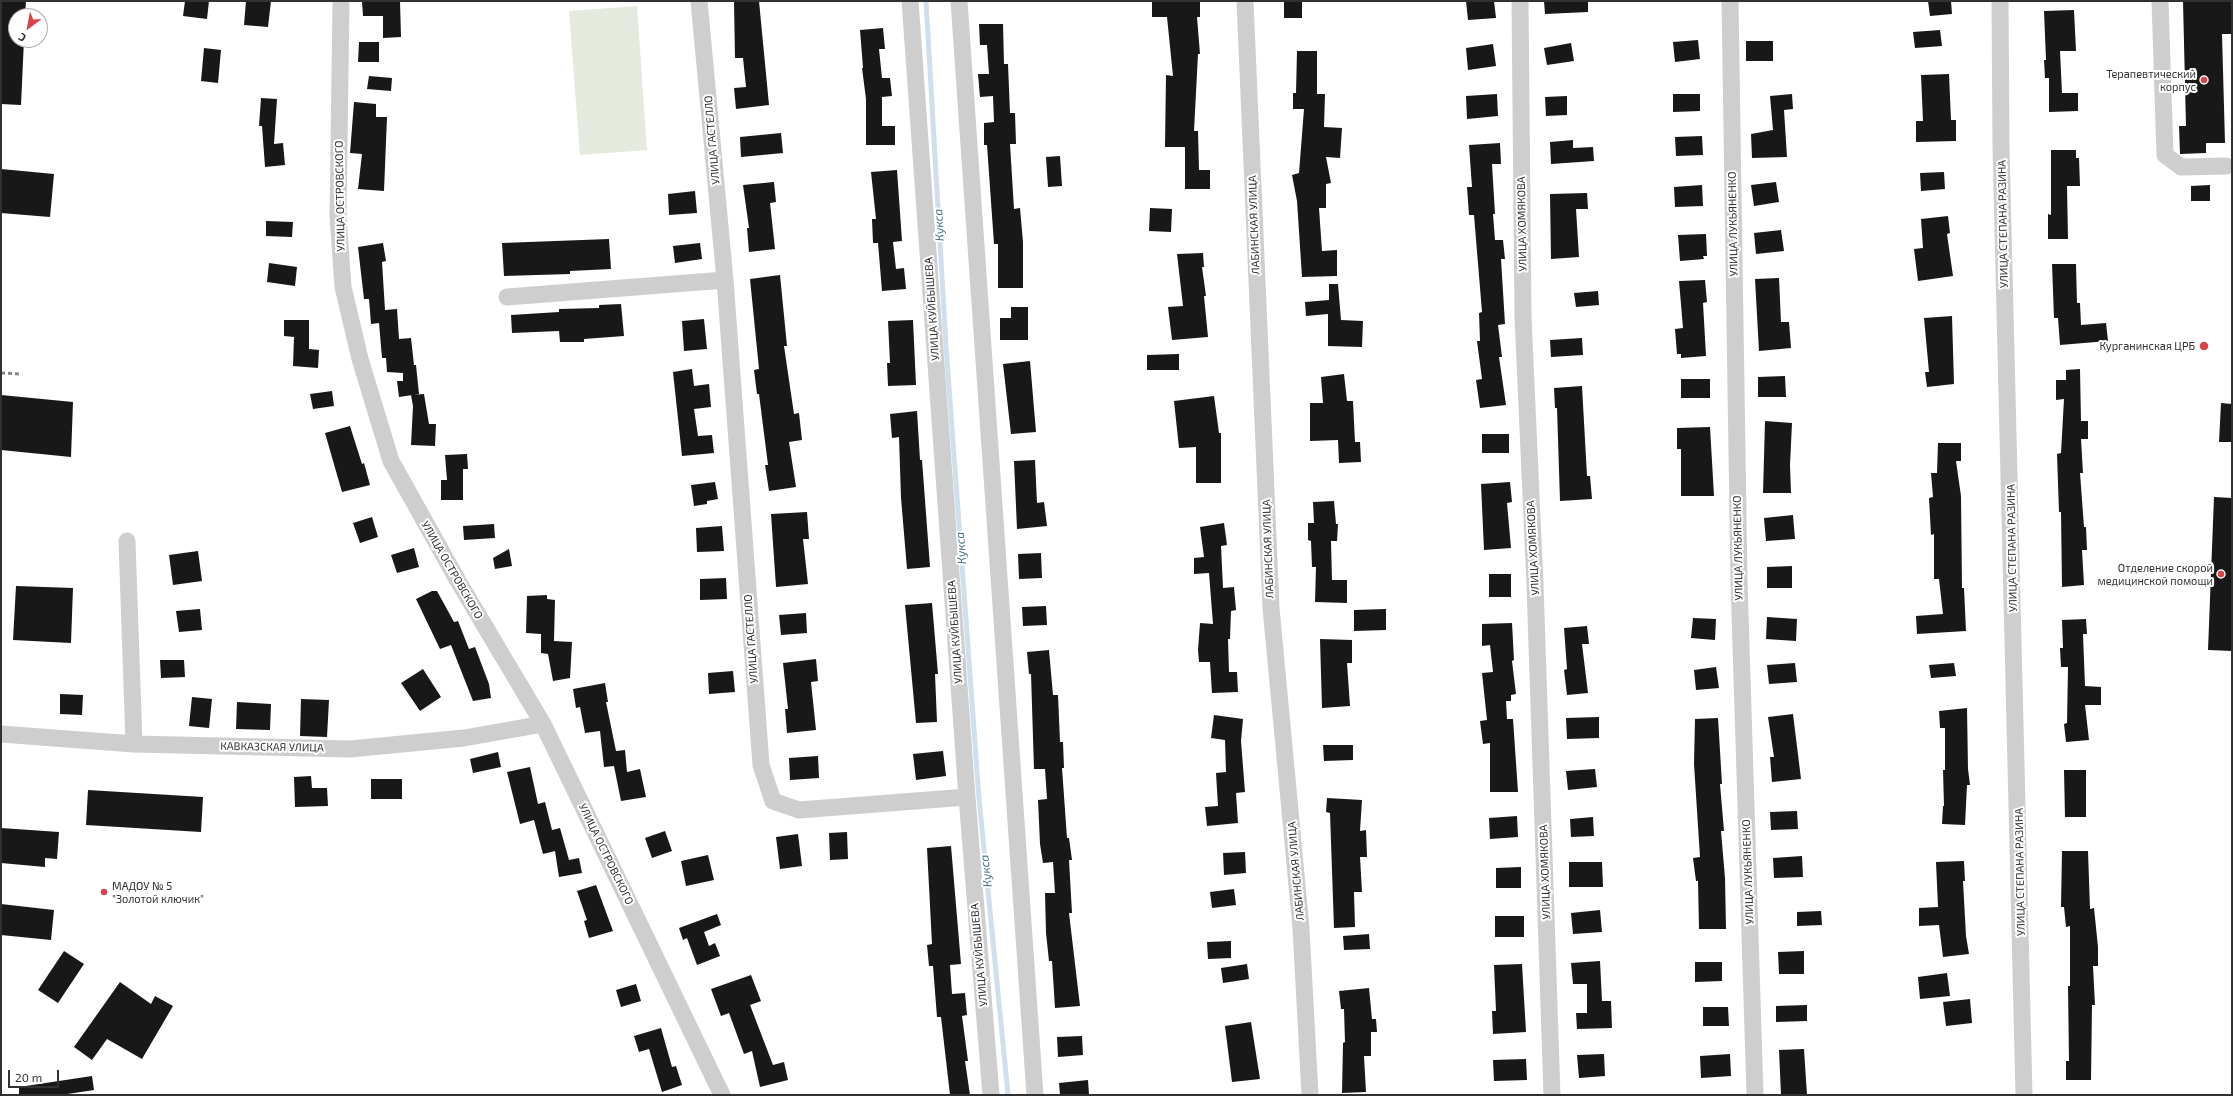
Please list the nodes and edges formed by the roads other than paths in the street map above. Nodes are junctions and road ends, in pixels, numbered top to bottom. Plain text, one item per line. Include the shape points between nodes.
1 (341, 1) edge
2 (699, 1) edge
3 (910, 1) edge
4 (959, 1) edge
5 (1245, 1) edge
6 (1520, 1) edge
7 (1730, 1) edge
8 (2000, 1) edge
9 (2160, 1) edge
10 (2226, 166) dead end
11 (725, 280) junction
12 (507, 297) dead end
13 (127, 541) dead end
14 (542, 724) junction
15 (1, 734) edge
16 (134, 744) junction
17 (967, 797) junction
18 (722, 1095) edge
19 (991, 1095) edge
20 (1035, 1095) edge
21 (1310, 1095) edge
22 (1552, 1095) edge
23 (1755, 1095) edge
24 (2024, 1095) edge

1 - 14 street, УЛИЦА ОСТРОВСКОГО via 338,216 343,287 360,359 391,461
2 - 11 street, УЛИЦА ГАСТЕЛЛО
3 - 17 street, УЛИЦА КУЙБЫШЕВА
4 - 20 street
5 - 21 street, ЛАБИНСКАЯ УЛИЦА via 1271,608 1301,928
6 - 22 street, УЛИЦА ХОМЯКОВА via 1523,317 1535,585
7 - 23 street, УЛИЦА ЛУКЬЯНЕНКО via 1738,581
8 - 24 street, УЛИЦА СТЕПАНА РАЗИНА via 2001,146
9 - 10 street via 2165,155 2181,167
11 - 12 street
11 - 17 street, УЛИЦА ГАСТЕЛЛО via 761,766 773,801 799,810
13 - 16 street
14 - 16 street, КАВКАЗСКАЯ УЛИЦА via 464,738 350,749
14 - 18 street, УЛИЦА ОСТРОВСКОГО
15 - 16 street, КАВКАЗСКАЯ УЛИЦА
17 - 19 street, УЛИЦА КУЙБЫШЕВА

